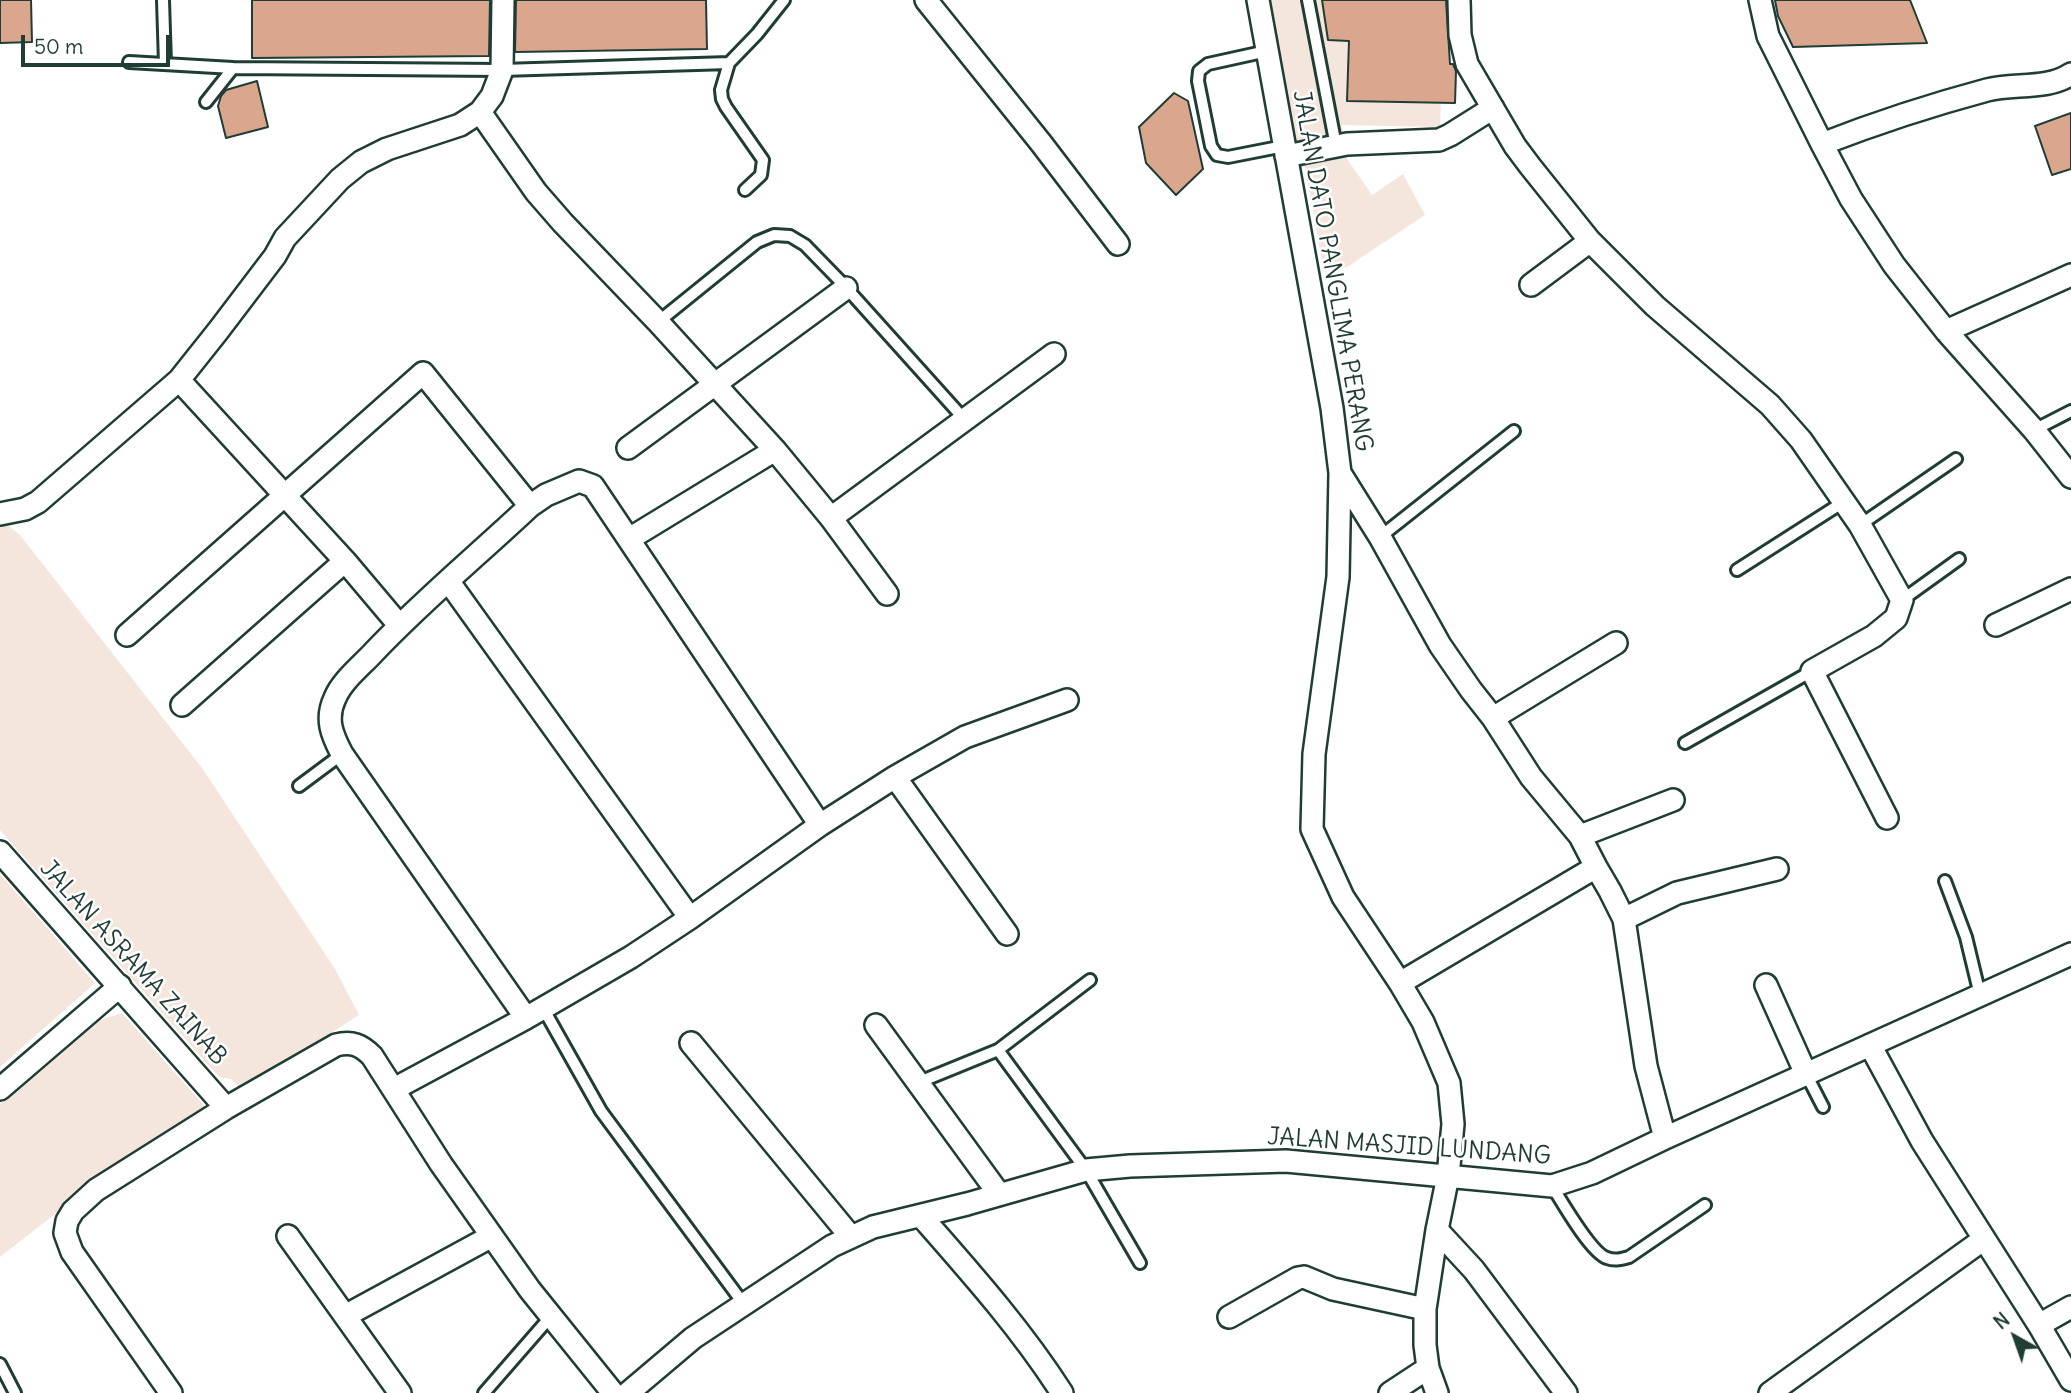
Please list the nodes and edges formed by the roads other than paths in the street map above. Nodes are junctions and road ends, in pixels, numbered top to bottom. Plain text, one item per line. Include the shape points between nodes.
1 (163, 0) edge
2 (503, 0) edge
3 (784, 0) edge
4 (926, 0) edge
5 (1258, 0) edge
6 (1308, 0) edge
7 (1459, 0) edge
8 (1760, 0) edge
9 (1267, 51) junction
10 (129, 62) dead end
11 (729, 63) junction
12 (165, 64) junction
13 (233, 68) junction
14 (502, 69) junction
15 (2071, 74) edge
16 (206, 102) dead end
17 (1493, 108) junction
18 (480, 113) junction
19 (1822, 144) junction
20 (1336, 146) junction
21 (1285, 151) junction
22 (745, 190) dead end
23 (1590, 241) junction
24 (1118, 244) dead end
25 (2071, 275) edge
26 (1531, 285) dead end
27 (846, 288) junction
28 (658, 322) junction
29 (1945, 331) junction
30 (1054, 354) dead end
31 (179, 380) junction
32 (716, 385) junction
33 (2071, 411) edge
34 (965, 420) junction
35 (2034, 430) junction
36 (1514, 431) dead end
37 (628, 448) dead end
38 (775, 450) junction
39 (1956, 459) dead end
40 (1340, 473) junction
41 (2071, 477) edge
42 (284, 495) junction
43 (1845, 501) junction
44 (530, 506) junction
45 (0, 514) edge
46 (831, 518) junction
47 (1860, 525) junction
48 (1380, 537) junction
49 (629, 539) junction
50 (1959, 559) dead end
51 (345, 561) junction
52 (1737, 570) dead end
53 (449, 582) junction
54 (2071, 589) edge
55 (887, 593) dead end
56 (1902, 600) junction
57 (399, 625) junction
58 (1996, 625) dead end
59 (127, 635) dead end
60 (1616, 643) dead end
61 (1812, 671) junction
62 (1067, 700) dead end
63 (182, 705) dead end
64 (1493, 718) junction
65 (1685, 743) dead end
66 (342, 754) junction
67 (895, 777) junction
68 (299, 786) dead end
69 (1673, 800) dead end
70 (1887, 818) dead end
71 (820, 825) junction
72 (1580, 836) junction
73 (0, 852) edge
74 (1595, 867) junction
75 (1777, 869) dead end
76 (1945, 881) dead end
77 (690, 918) junction
78 (1624, 919) junction
79 (1007, 934) dead end
80 (2067, 963) edge
81 (1090, 980) dead end
82 (1400, 983) junction
83 (1766, 985) dead end
84 (120, 986) junction
85 (1980, 995) junction
86 (534, 1013) junction
87 (876, 1025) dead end
88 (691, 1043) dead end
89 (1870, 1045) junction
90 (998, 1049) junction
91 (1806, 1074) junction
92 (917, 1083) junction
93 (0, 1089) edge
94 (394, 1090) junction
95 (1822, 1107) dead end
96 (226, 1108) junction
97 (1665, 1138) junction
98 (1086, 1170) junction
99 (1448, 1176) junction
100 (1552, 1186) junction
101 (999, 1194) junction
102 (1704, 1205) dead end
103 (921, 1216) junction
104 (1437, 1230) junction
105 (288, 1236) dead end
106 (492, 1236) junction
107 (851, 1237) junction
108 (1984, 1239) junction
109 (1140, 1263) dead end
110 (743, 1304) junction
111 (2071, 1307) edge
112 (1425, 1309) junction
113 (552, 1315) junction
114 (345, 1316) junction
115 (1229, 1317) dead end
116 (2039, 1325) junction
117 (0, 1364) edge
118 (1428, 1368) junction
119 (2071, 1380) edge
120 (615, 1392) edge
121 (15, 1393) edge
122 (171, 1393) edge
123 (400, 1393) edge
124 (484, 1393) edge
125 (1062, 1393) edge
126 (1390, 1393) edge
127 (1437, 1393) edge
128 (1566, 1393) edge
129 (1770, 1393) edge

1 - 12 lane
2 - 14 street
3 - 11 lane
4 - 24 street
5 - 9 street, JALAN DATO PANGLIMA PERANG
6 - 20 lane
7 - 17 street via 1466,64
8 - 19 street via 1768,36
9 - 21 street, JALAN DATO PANGLIMA PERANG
9 - 21 lane via 1208,64 1199,71 1198,81 1211,146 1217,155 1228,158
10 - 12 lane
11 - 14 lane
11 - 22 lane via 722,99 763,164 761,176
12 - 13 lane
13 - 14 lane
13 - 16 lane
14 - 18 street
15 - 19 street via 2048,83 1991,89 1878,122
17 - 20 street via 1438,141
17 - 23 street via 1515,146
18 - 28 street via 536,192
18 - 31 street via 460,125 387,149 340,179 285,238
19 - 29 street via 1894,265
20 - 21 street
21 - 40 street, JALAN DATO PANGLIMA PERANG
23 - 26 street
23 - 43 street via 1655,306 1770,405
25 - 29 street
27 - 28 lane via 805,245 790,236 774,235 757,242
27 - 32 street
27 - 34 lane
28 - 32 street
29 - 35 street
30 - 34 street
31 - 42 street
31 - 45 street via 38,502
32 - 37 street
32 - 38 street
33 - 35 lane
34 - 46 street
35 - 41 street
36 - 48 lane
38 - 46 street
38 - 49 street
39 - 47 lane
40 - 48 street
40 - 82 street, JALAN DATO PANGLIMA PERANG via 1338,577 1314,754 1312,829 1343,897
42 - 44 street via 423,373
42 - 51 street
42 - 59 street
43 - 47 street
43 - 52 lane
44 - 49 street via 579,481 593,486
44 - 53 street
46 - 55 street
47 - 56 street
48 - 64 street via 1440,645
49 - 71 street
50 - 56 lane
51 - 57 street
51 - 63 street
53 - 57 street
53 - 77 street
54 - 58 street
56 - 61 street via 1896,618 1874,636
57 - 66 street via 335,697 330,726
60 - 64 street
61 - 65 lane
61 - 70 street
62 - 67 street via 965,737
64 - 72 street via 1531,777
66 - 68 lane
66 - 86 street
67 - 71 street
67 - 79 street
69 - 72 street
71 - 77 street
72 - 74 street
73 - 84 street, JALAN ASRAMA ZAINAB
74 - 78 street
74 - 82 street
75 - 78 street via 1677,893
76 - 85 lane via 1966,937
77 - 86 street
78 - 97 street via 1646,1066
80 - 85 street, JALAN MASJID LUNDANG
81 - 90 lane
82 - 99 street, JALAN DATO PANGLIMA PERANG via 1449,1083 1454,1124
83 - 91 street
84 - 93 street
84 - 96 street, JALAN ASRAMA ZAINAB
85 - 89 street, JALAN MASJID LUNDANG
86 - 94 street
86 - 110 lane
87 - 92 street
88 - 107 street
89 - 91 street, JALAN MASJID LUNDANG
89 - 108 street via 1922,1141
90 - 92 lane
90 - 98 lane
91 - 95 lane
91 - 97 street, JALAN MASJID LUNDANG
92 - 101 street
94 - 96 street via 372,1056 347,1042
94 - 106 street
96 - 122 street via 96,1189 66,1221 72,1252
97 - 100 street, JALAN MASJID LUNDANG via 1592,1173
98 - 99 street, JALAN MASJID LUNDANG via 1286,1161
98 - 101 street, JALAN MASJID LUNDANG
98 - 109 lane
99 - 100 street, JALAN MASJID LUNDANG
99 - 104 street, JALAN DATO PANGLIMA PERANG
100 - 102 lane via 1594,1249 1615,1260 1629,1257
101 - 103 street, JALAN MASJID LUNDANG
103 - 107 street, JALAN MASJID LUNDANG
103 - 125 street via 1009,1320
104 - 112 street, JALAN DATO PANGLIMA PERANG
104 - 128 street via 1474,1270
105 - 114 street
106 - 113 street
106 - 114 street
107 - 110 street, JALAN MASJID LUNDANG
108 - 116 street
108 - 129 street
110 - 120 street, JALAN MASJID LUNDANG
111 - 116 street
112 - 115 street via 1333,1289 1304,1277
112 - 118 street, JALAN DATO PANGLIMA PERANG
113 - 120 street
113 - 124 lane
114 - 123 street
116 - 119 street
117 - 121 lane
118 - 126 street
118 - 127 street, JALAN DATO PANGLIMA PERANG

